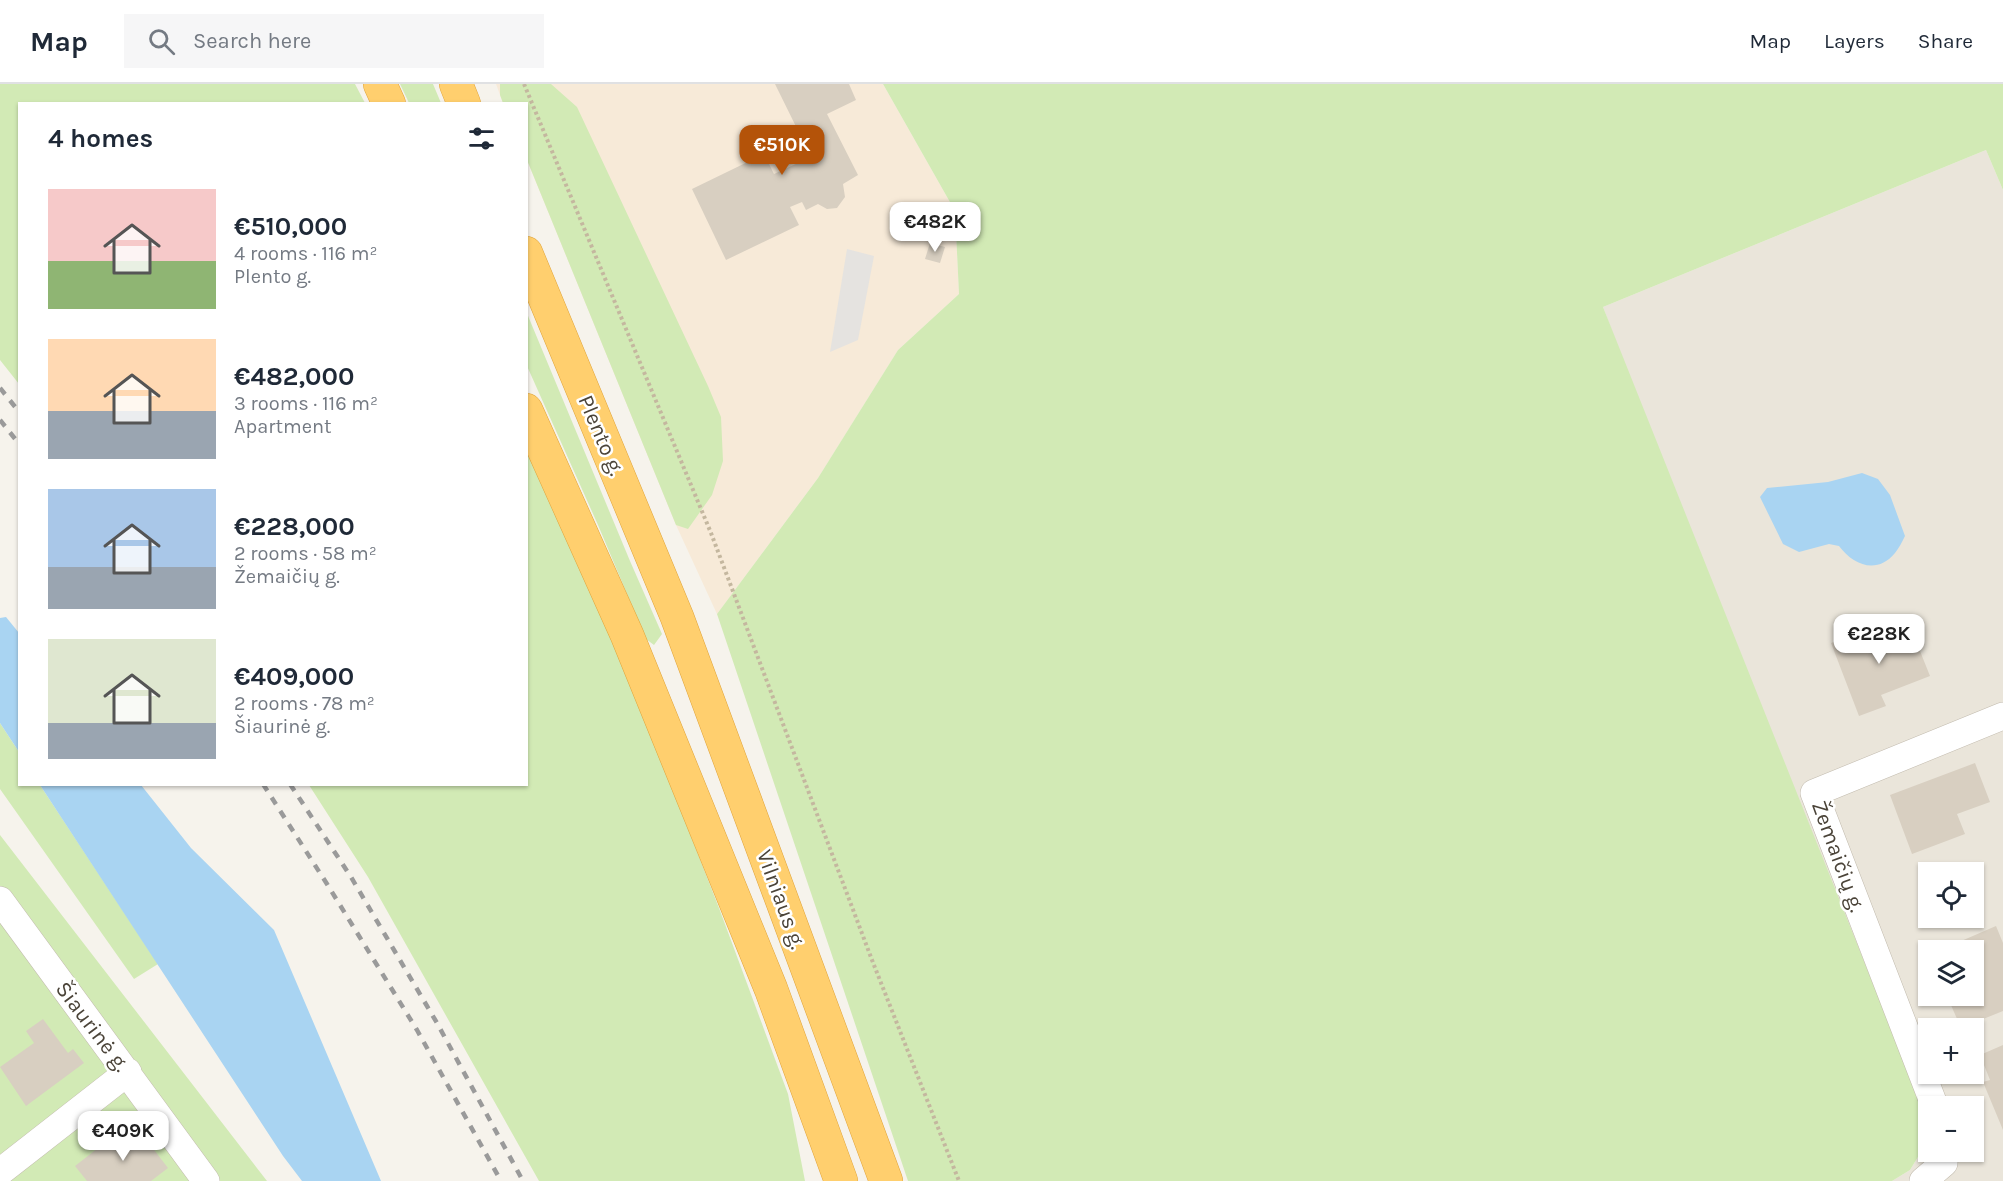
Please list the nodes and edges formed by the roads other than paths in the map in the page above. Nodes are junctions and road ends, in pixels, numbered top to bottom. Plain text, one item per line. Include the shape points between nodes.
1 (380, 84) edge
2 (456, 84) edge
3 (388, 102) edge
4 (463, 102) edge
5 (528, 258) edge
6 (528, 414) edge
7 (678, 617) joint
8 (2003, 716) edge
9 (0, 900) edge
10 (128, 1072) junction
11 (1931, 1096) edge
12 (1944, 1162) edge
13 (0, 1172) edge
14 (206, 1181) edge
15 (841, 1181) edge
16 (886, 1181) edge
17 (1923, 1181) edge

1 - 3 highway
2 - 4 highway
5 - 7 highway, Plento g.
6 - 15 highway, Vilniaus g. via 627,634 771,989
7 - 16 highway, Vilniaus g.
8 - 11 street, Žemaičių g. via 1814,793
9 - 10 street, Šiaurinė g.
10 - 13 street
10 - 14 street, Šiaurinė g.
12 - 17 street

